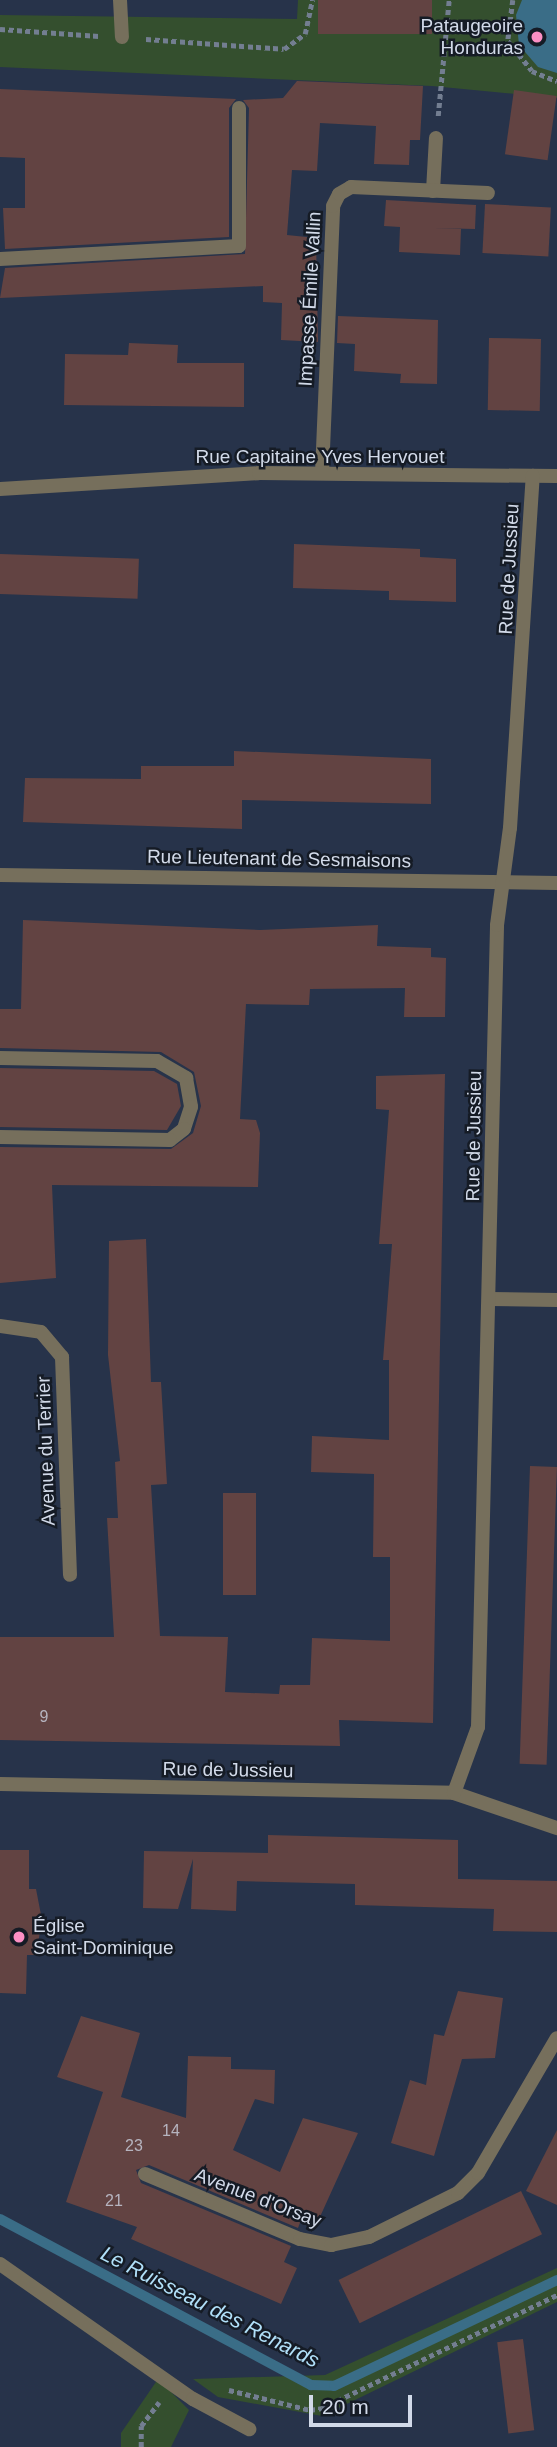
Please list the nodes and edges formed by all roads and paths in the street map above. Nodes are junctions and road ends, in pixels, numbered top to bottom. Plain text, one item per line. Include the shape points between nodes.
1 (120, 0) edge
2 (312, 0) edge
3 (449, 0) edge
4 (513, 0) edge
5 (0, 29) edge
6 (122, 37) junction
7 (557, 81) edge
8 (239, 108) dead end
9 (436, 138) joint
10 (433, 191) junction
11 (488, 193) dead end
12 (0, 259) edge
13 (321, 474) junction
14 (533, 476) junction
15 (557, 476) edge
16 (0, 489) edge
17 (0, 875) edge
18 (501, 882) junction
19 (557, 883) edge
20 (0, 1058) edge
21 (0, 1137) edge
22 (491, 1298) junction
23 (557, 1300) edge
24 (0, 1326) edge
25 (71, 1575) dead end
26 (0, 1784) edge
27 (454, 1793) junction
28 (557, 1828) edge
29 (557, 2038) edge
30 (145, 2174) dead end
31 (0, 2264) edge
32 (557, 2295) edge
33 (175, 2382) junction
34 (193, 2399) junction
35 (249, 2429) dead end
36 (141, 2447) edge

1 - 6 street
2 - 6 path via 305,34 284,49
3 - 9 path
4 - 7 path via 508,41 532,71
5 - 6 path
8 - 12 street via 239,246
9 - 10 street
10 - 11 street, Impasse Émile Vallin
10 - 13 street, Impasse Émile Vallin via 351,187 333,206
13 - 14 street, Rue Capitaine Yves Hervouet
13 - 16 street, Rue Capitaine Yves Hervouet
14 - 15 street, Rue Capitaine Yves Hervouet
14 - 18 street, Rue de Jussieu
17 - 18 street, Rue Lieutenant de Sesmaisons
18 - 19 street, Rue Lieutenant de Sesmaisons
18 - 22 street, Rue de Jussieu
20 - 21 street via 157,1061 186,1078 191,1107 184,1129 170,1140
22 - 23 street
22 - 27 street, Rue de Jussieu via 478,1727
24 - 25 street, Avenue du Terrier via 41,1332 62,1357
26 - 27 street, Rue de Jussieu
27 - 28 street, Rue de Jussieu
29 - 30 street, Avenue d'Orsay via 478,2173 458,2193 369,2237 331,2245 300,2239
31 - 33 street
32 - 34 path via 322,2407 310,2410 219,2388
33 - 34 street
33 - 36 path via 141,2426
34 - 35 street

